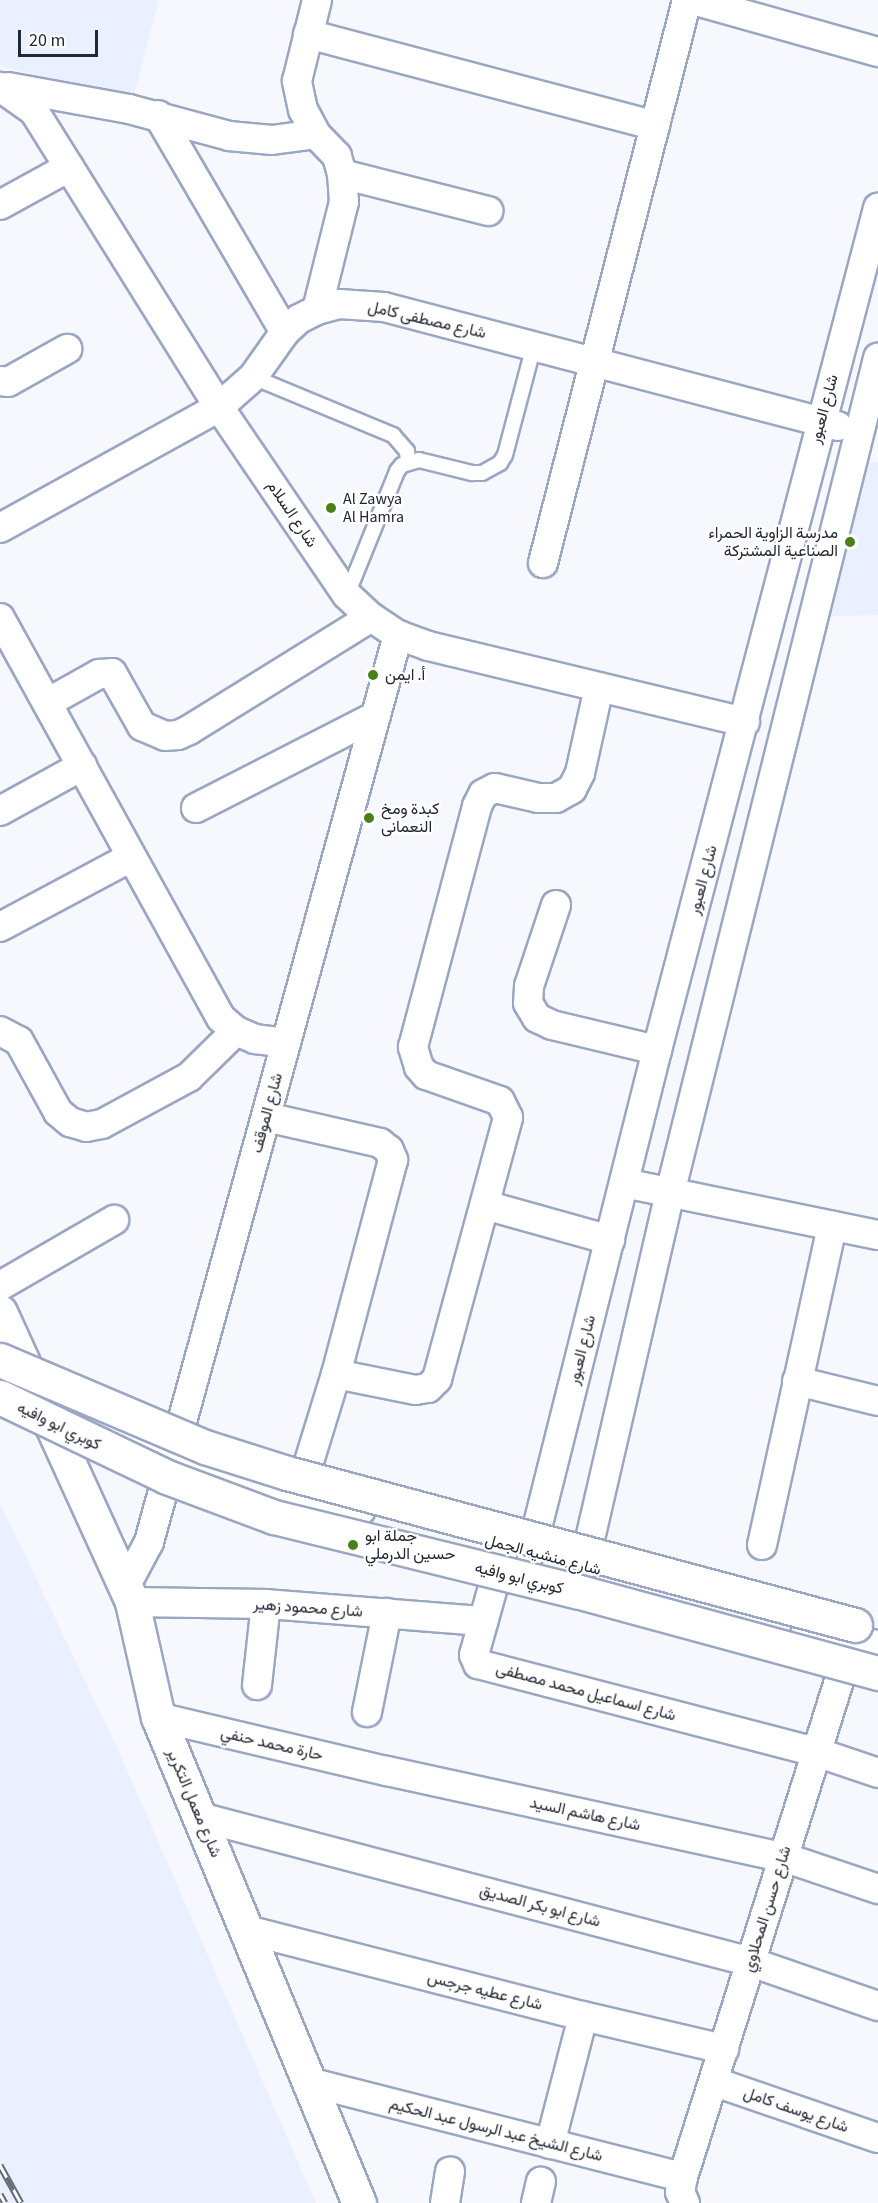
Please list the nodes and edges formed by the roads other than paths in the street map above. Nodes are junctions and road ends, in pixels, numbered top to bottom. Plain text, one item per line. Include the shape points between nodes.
1 (317, 0) edge
2 (687, 0) edge
3 (693, 0) edge
4 (308, 34) junction
5 (878, 52) edge
6 (0, 87) edge
7 (158, 116) junction
8 (655, 126) junction
9 (316, 134) junction
10 (69, 167) junction
11 (342, 174) junction
12 (0, 206) edge
13 (878, 208) edge
14 (488, 212) dead end
15 (317, 310) junction
16 (285, 332) junction
17 (534, 345) junction
18 (67, 350) dead end
19 (878, 358) edge
20 (595, 361) junction
21 (253, 376) junction
22 (0, 381) edge
23 (219, 407) junction
24 (820, 421) junction
25 (869, 434) edge
26 (408, 462) junction
27 (0, 528) edge
28 (543, 563) dead end
29 (347, 595) junction
30 (0, 618) edge
31 (371, 618) junction
32 (398, 635) junction
33 (599, 687) junction
34 (47, 703) junction
35 (376, 716) junction
36 (745, 722) junction
37 (82, 766) junction
38 (196, 808) dead end
39 (0, 811) edge
40 (131, 857) junction
41 (556, 905) dead end
42 (0, 927) edge
43 (0, 1031) edge
44 (236, 1032) junction
45 (286, 1043) junction
46 (657, 1050) junction
47 (266, 1117) junction
48 (624, 1184) junction
49 (670, 1193) junction
50 (485, 1206) junction
51 (114, 1220) dead end
52 (832, 1226) junction
53 (878, 1235) edge
54 (610, 1240) junction
55 (0, 1286) edge
56 (0, 1312) edge
57 (0, 1360) edge
58 (336, 1374) junction
59 (797, 1381) junction
60 (0, 1397) edge
61 (39, 1401) junction
62 (878, 1401) edge
63 (173, 1455) junction
64 (299, 1494) junction
65 (762, 1545) dead end
66 (518, 1548) junction
67 (584, 1566) junction
68 (128, 1594) junction
69 (266, 1604) junction
70 (387, 1613) junction
71 (483, 1621) junction
72 (866, 1636) edge
73 (878, 1673) edge
74 (257, 1685) dead end
75 (367, 1712) dead end
76 (158, 1718) junction
77 (816, 1752) junction
78 (387, 1771) joint
79 (878, 1773) edge
80 (200, 1817) junction
81 (783, 1857) junction
82 (878, 1889) edge
83 (247, 1930) junction
84 (751, 1962) junction
85 (878, 2006) edge
86 (583, 2016) junction
87 (724, 2049) junction
88 (309, 2082) junction
89 (714, 2082) junction
90 (878, 2138) edge
91 (550, 2144) junction
92 (450, 2171) dead end
93 (684, 2190) edge
94 (359, 2203) edge
95 (445, 2203) edge

1 - 4 street
2 - 8 street
3 - 5 street
4 - 8 street
4 - 9 street via 297,81 303,110
6 - 7 street
6 - 10 street, شارع السلام via 34,111
7 - 9 street via 229,136 272,140
7 - 16 street
8 - 20 street
9 - 11 street via 337,156
10 - 12 street
10 - 23 street, شارع السلام
11 - 14 street
11 - 15 street via 344,202
13 - 24 street, شارع العبور
15 - 16 street, شارع مصطفى كامل
15 - 17 street, شارع مصطفى كامل via 339,304 384,307
16 - 21 street, شارع مصطفى كامل
17 - 20 street, شارع مصطفى كامل
17 - 26 lane via 500,463 482,473 472,473 429,462
18 - 22 street via 8,382
19 - 25 street
20 - 24 street, شارع مصطفى كامل
20 - 28 street
21 - 23 street, شارع مصطفى كامل
21 - 26 lane via 393,435 407,451
23 - 27 street, شارع مصطفى كامل
23 - 29 street, شارع السلام
24 - 25 street, شارع مصطفى كامل
24 - 36 street, شارع العبور
25 - 49 street
26 - 29 lane via 396,471
29 - 31 street, شارع السلام
30 - 34 street
31 - 32 street, شارع السلام
31 - 34 street via 178,735 159,734 142,726 112,673 99,674
32 - 33 street, شارع السلام via 428,646
32 - 35 street, شارع الموقف
33 - 36 street, شارع السلام
33 - 50 street via 580,772 572,789 556,798 495,788 483,794 413,1047 426,1075 492,1097 506,1108 508,1126
34 - 37 street
35 - 38 street
35 - 45 street, شارع الموقف
36 - 46 street, شارع العبور
37 - 39 street
37 - 40 street
40 - 42 street
40 - 44 street via 220,1018
41 - 46 street via 529,986 528,1003 537,1018
43 - 44 street via 19,1041 58,1112 70,1122 86,1127 102,1124 189,1077
44 - 45 street
45 - 47 street, شارع الموقف
46 - 48 street, شارع العبور
47 - 58 street via 380,1143 393,1160
47 - 63 street, شارع الموقف
48 - 49 street
48 - 54 street, شارع العبور
49 - 52 street
49 - 67 street
50 - 54 street
50 - 58 street via 437,1379 428,1388 415,1390
51 - 55 street
52 - 53 street
52 - 59 street
54 - 66 street, شارع العبور
56 - 61 main road, شارع معمل التكرير
57 - 72 main road, bridge via 205,1447
58 - 64 street
59 - 62 street
59 - 65 street
60 - 73 main road, كوبري ابو وافيه, bridge via 167,1477 274,1517 576,1591
61 - 63 main road, شارع منشيه الجمل
61 - 68 main road, شارع معمل التكرير
63 - 64 main road, شارع منشيه الجمل
63 - 68 street, شارع الموقف via 149,1542
64 - 66 main road, شارع منشيه الجمل
66 - 67 main road, شارع منشيه الجمل
66 - 71 street, شارع اسماعيل محمد مصطفى
67 - 72 main road, شارع منشيه الجمل
68 - 69 street, شارع محمود زهير
68 - 76 main road, شارع معمل التكرير
69 - 70 street, شارع محمود زهير
69 - 74 street
70 - 71 street, شارع محمود زهير
70 - 75 street
71 - 77 street, شارع اسماعيل محمد مصطفى via 474,1655 482,1666
72 - 77 street, شارع حسن المحلاوي
76 - 78 street, حارة محمد حنفي
76 - 80 main road, شارع معمل التكرير
77 - 79 street
77 - 81 street, شارع حسن المحلاوي
78 - 81 street, شارع هاشم السيد
80 - 83 main road, شارع معمل التكرير
80 - 84 street, شارع ابو بكر الصديق
81 - 82 street, شارع هاشم السيد
81 - 84 street, شارع حسن المحلاوي
83 - 86 street, شارع عطيه جرجس
83 - 88 main road, شارع معمل التكرير
84 - 85 street, شارع ابو بكر الصديق
84 - 87 street, شارع حسن المحلاوي
86 - 87 street, شارع عطيه جرجس
86 - 91 street
87 - 89 street, شارع حسن المحلاوي
88 - 91 street, شارع الشيخ عبد الرسول عبد الحكيم
88 - 94 main road, شارع معمل التكرير
89 - 90 street, شارع يوسف كامل
89 - 93 street, شارع حسن المحلاوي
91 - 93 street, شارع الشيخ عبد الرسول عبد الحكيم
92 - 95 street

